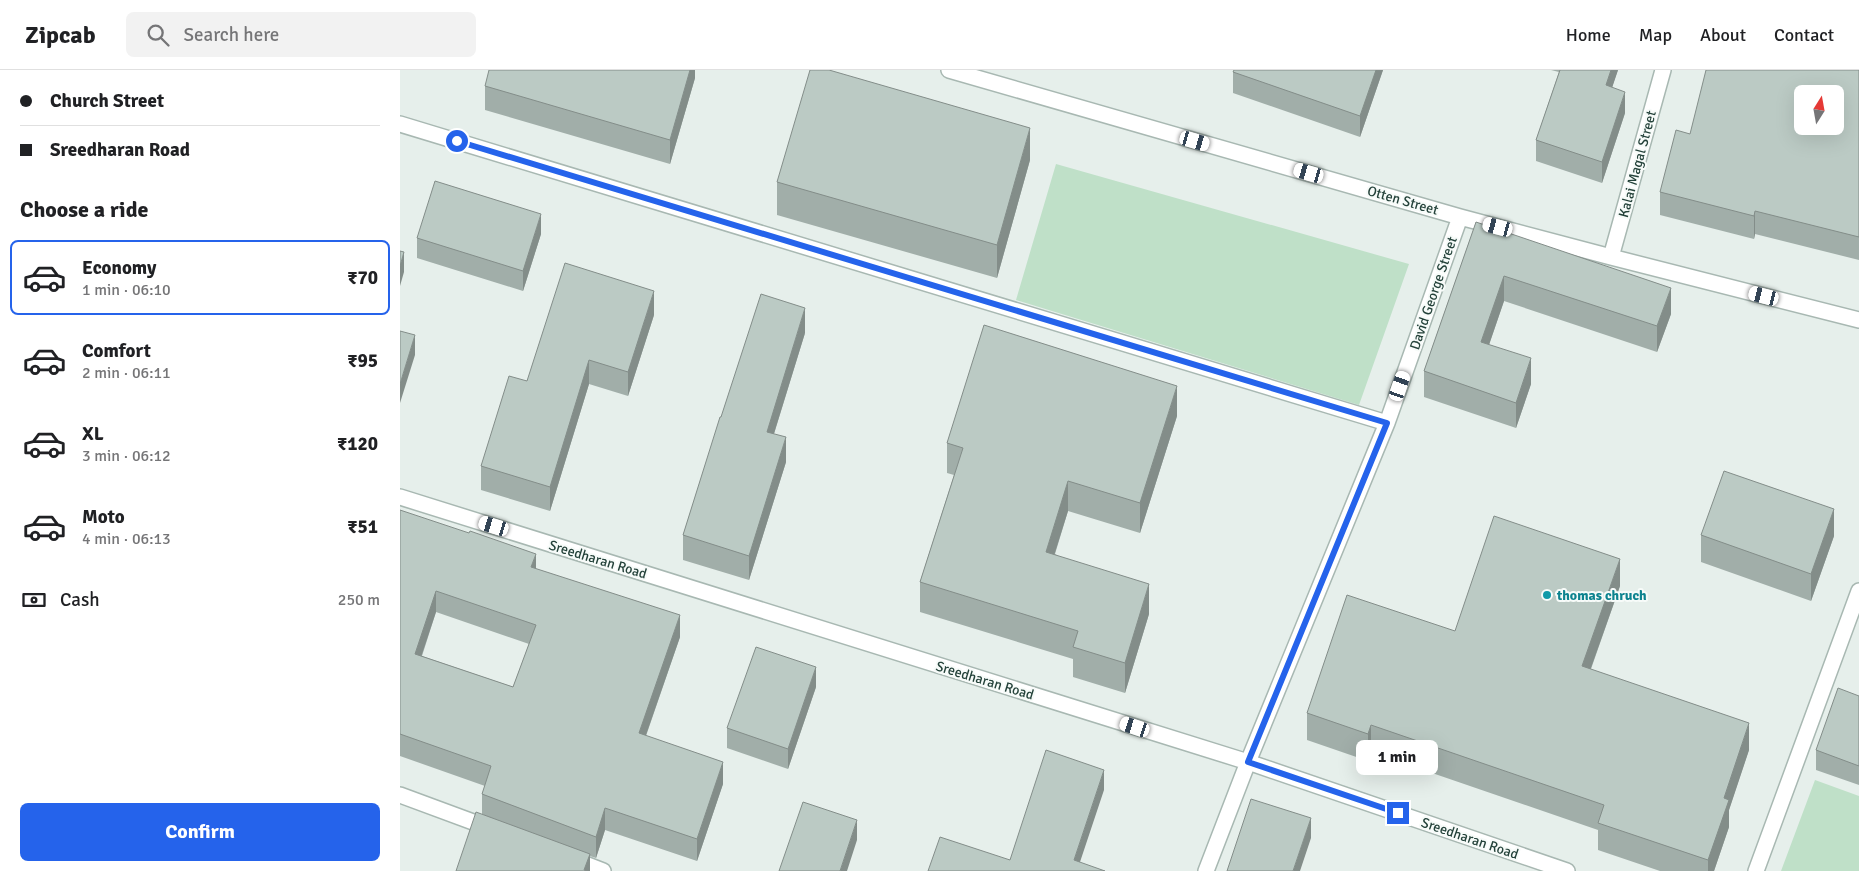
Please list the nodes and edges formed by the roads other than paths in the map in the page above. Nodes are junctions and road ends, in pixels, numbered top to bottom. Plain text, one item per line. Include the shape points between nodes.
1 (950, 70) edge
2 (1663, 70) edge
3 (400, 124) edge
4 (1460, 217) junction
5 (1611, 257) junction
6 (1859, 320) edge
7 (1387, 423) junction
8 (400, 497) edge
9 (1859, 590) edge
10 (1248, 762) junction
11 (400, 795) edge
12 (502, 833) edge
13 (557, 854) edge
14 (604, 871) edge
15 (1206, 871) edge
16 (1567, 871) edge
17 (1756, 871) edge

1 - 4 street, Otten Street
2 - 5 street, Kalai Magal Street
3 - 7 street
4 - 5 street, Otten Street
4 - 7 street, David George Street
5 - 6 street, Otten Street
7 - 10 street, David George Street
8 - 10 street, Sreedharan Road
9 - 17 street
10 - 15 street, David George Street
10 - 16 street, Sreedharan Road
11 - 12 street
13 - 14 street

